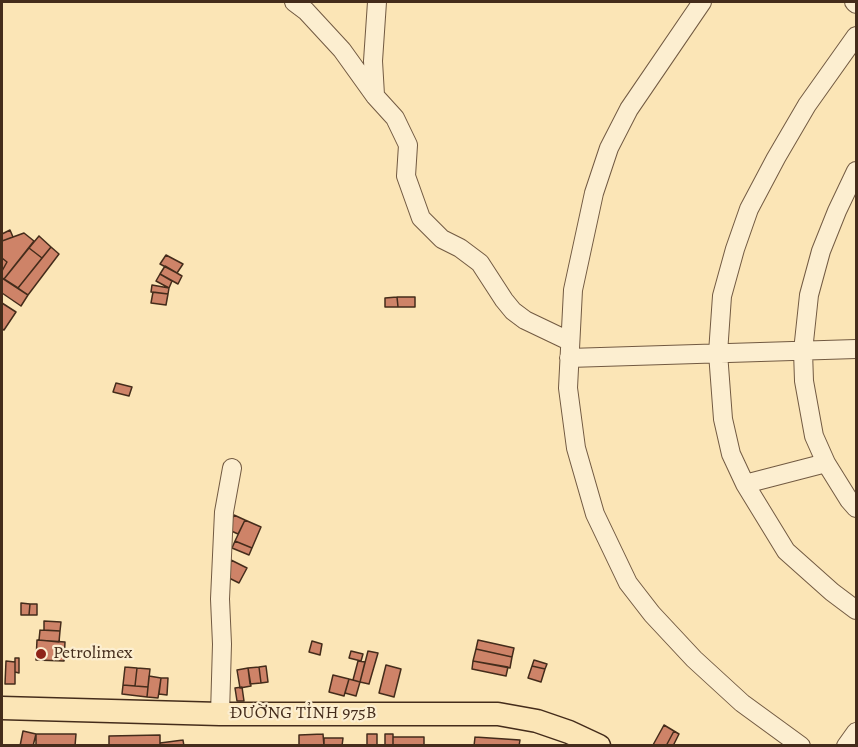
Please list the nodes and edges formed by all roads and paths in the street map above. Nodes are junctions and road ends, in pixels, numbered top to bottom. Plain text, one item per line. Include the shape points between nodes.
1 (294, 2) edge
2 (377, 2) edge
3 (702, 2) edge
4 (856, 36) edge
5 (375, 96) junction
6 (856, 171) edge
7 (569, 350) junction
8 (856, 350) edge
9 (803, 351) junction
10 (718, 353) junction
11 (826, 462) junction
12 (232, 468) dead end
13 (745, 484) junction
14 (856, 508) edge
15 (856, 610) edge
16 (2, 708) edge
17 (220, 714) junction
18 (856, 732) edge
19 (599, 746) edge
20 (801, 746) edge
21 (846, 746) edge

1 - 5 street via 342,50
2 - 5 street
3 - 7 street via 629,109 609,148 583,237 573,290
4 - 10 street via 807,105 749,209 722,296
5 - 7 street via 395,118 408,145 406,176 421,218 442,239 480,263 513,311
6 - 9 street via 821,251 809,295
7 - 10 street
7 - 20 street via 568,388 576,448 596,514 628,583 702,666 742,703
8 - 9 street
9 - 10 street
9 - 11 street via 809,413
10 - 13 street via 723,419 731,454
11 - 13 street
11 - 14 street
12 - 17 street via 224,512
13 - 15 street via 786,551
16 - 17 main road, ĐƯỜNG TỈNH 975B
17 - 19 main road, ĐƯỜNG TỈNH 975B via 498,714 537,721
18 - 21 street

